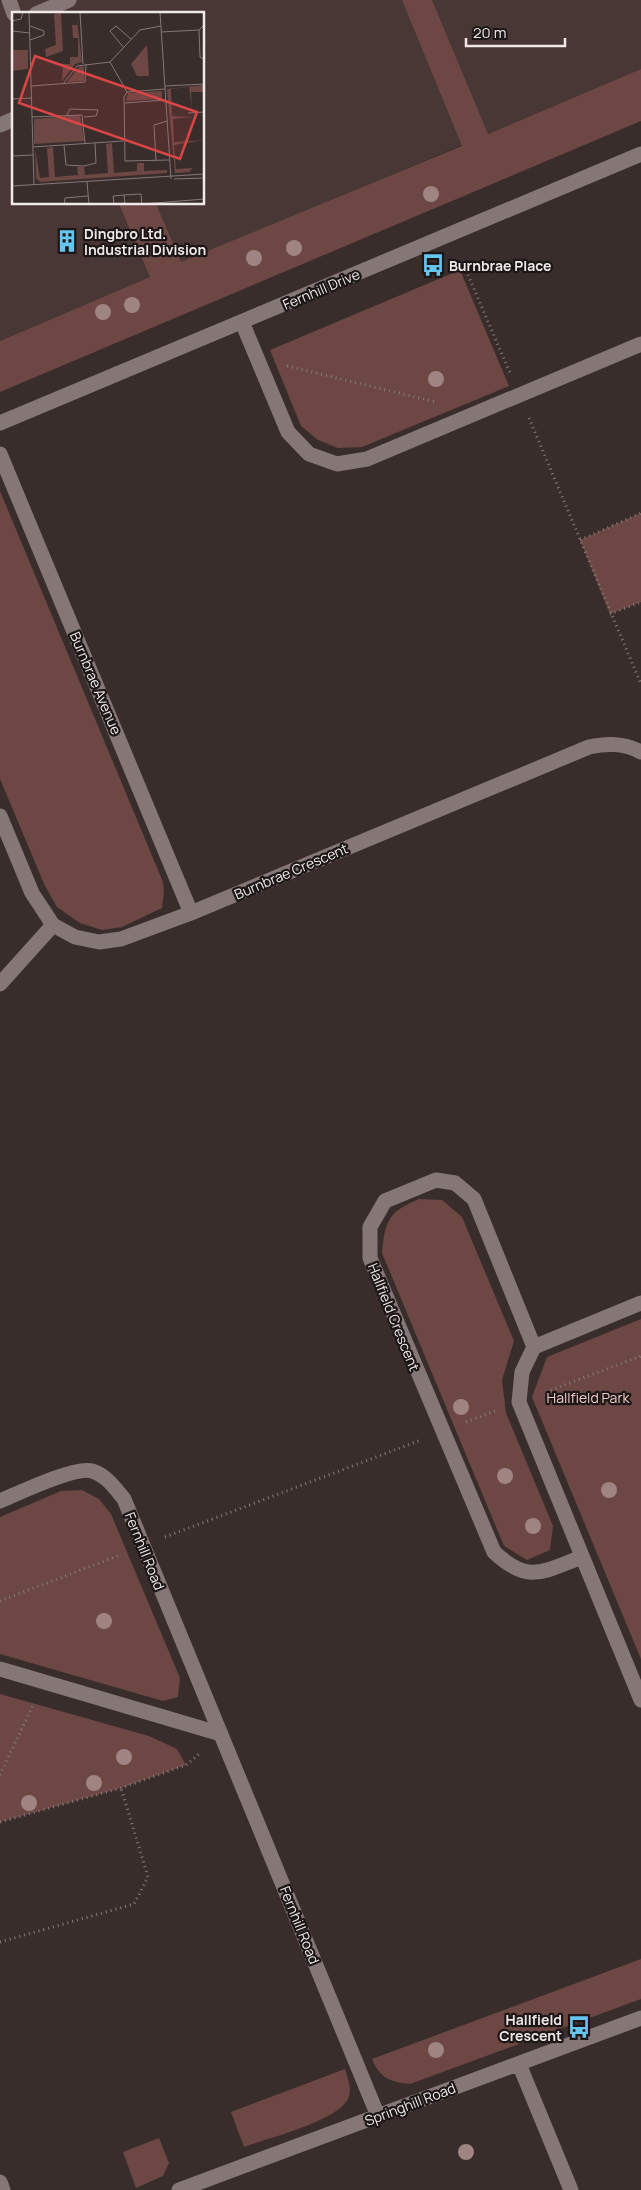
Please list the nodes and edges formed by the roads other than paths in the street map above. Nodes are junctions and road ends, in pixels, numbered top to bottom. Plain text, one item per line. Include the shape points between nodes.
1 (8, 0) edge
2 (69, 0) edge
3 (13, 12) edge
4 (41, 12) edge
5 (12, 120) edge
6 (0, 125) edge
7 (641, 154) edge
8 (242, 322) junction
9 (641, 344) edge
10 (0, 423) edge
11 (0, 454) edge
12 (641, 752) edge
13 (0, 816) edge
14 (191, 913) junction
15 (52, 925) junction
16 (0, 984) edge
17 (641, 1303) edge
18 (534, 1346) junction
19 (0, 1501) edge
20 (582, 1558) junction
21 (0, 1669) edge
22 (641, 1700) edge
23 (221, 1734) junction
24 (641, 2018) edge
25 (519, 2064) junction
26 (378, 2116) junction
27 (0, 2182) edge
28 (204, 2186) edge
29 (3, 2190) edge
30 (179, 2190) edge
31 (571, 2190) edge

1 - 3 street
2 - 4 street
5 - 6 street
7 - 8 street, Fernhill Drive
8 - 9 street via 288,432 309,454 337,464 367,459
8 - 10 street, Fernhill Drive
11 - 14 street, Burnbrae Avenue
12 - 14 street, Burnbrae Crescent via 619,744 589,747
13 - 15 street via 32,892
14 - 15 street, Burnbrae Crescent via 121,939 99,942 75,937
15 - 16 street
17 - 18 street
18 - 20 street via 522,1372 519,1402
18 - 20 street, Hallfield Crescent via 474,1199 455,1182 436,1180 385,1201 370,1227 370,1258 494,1552 511,1568 531,1574
19 - 23 street, Fernhill Road via 71,1472 91,1470 109,1480 124,1498
20 - 22 street
21 - 23 street
23 - 26 street, Fernhill Road
24 - 25 street, Springhill Road
25 - 26 street, Springhill Road
25 - 31 street
26 - 28 street, Springhill Road
27 - 29 street
28 - 30 street, Springhill Road

